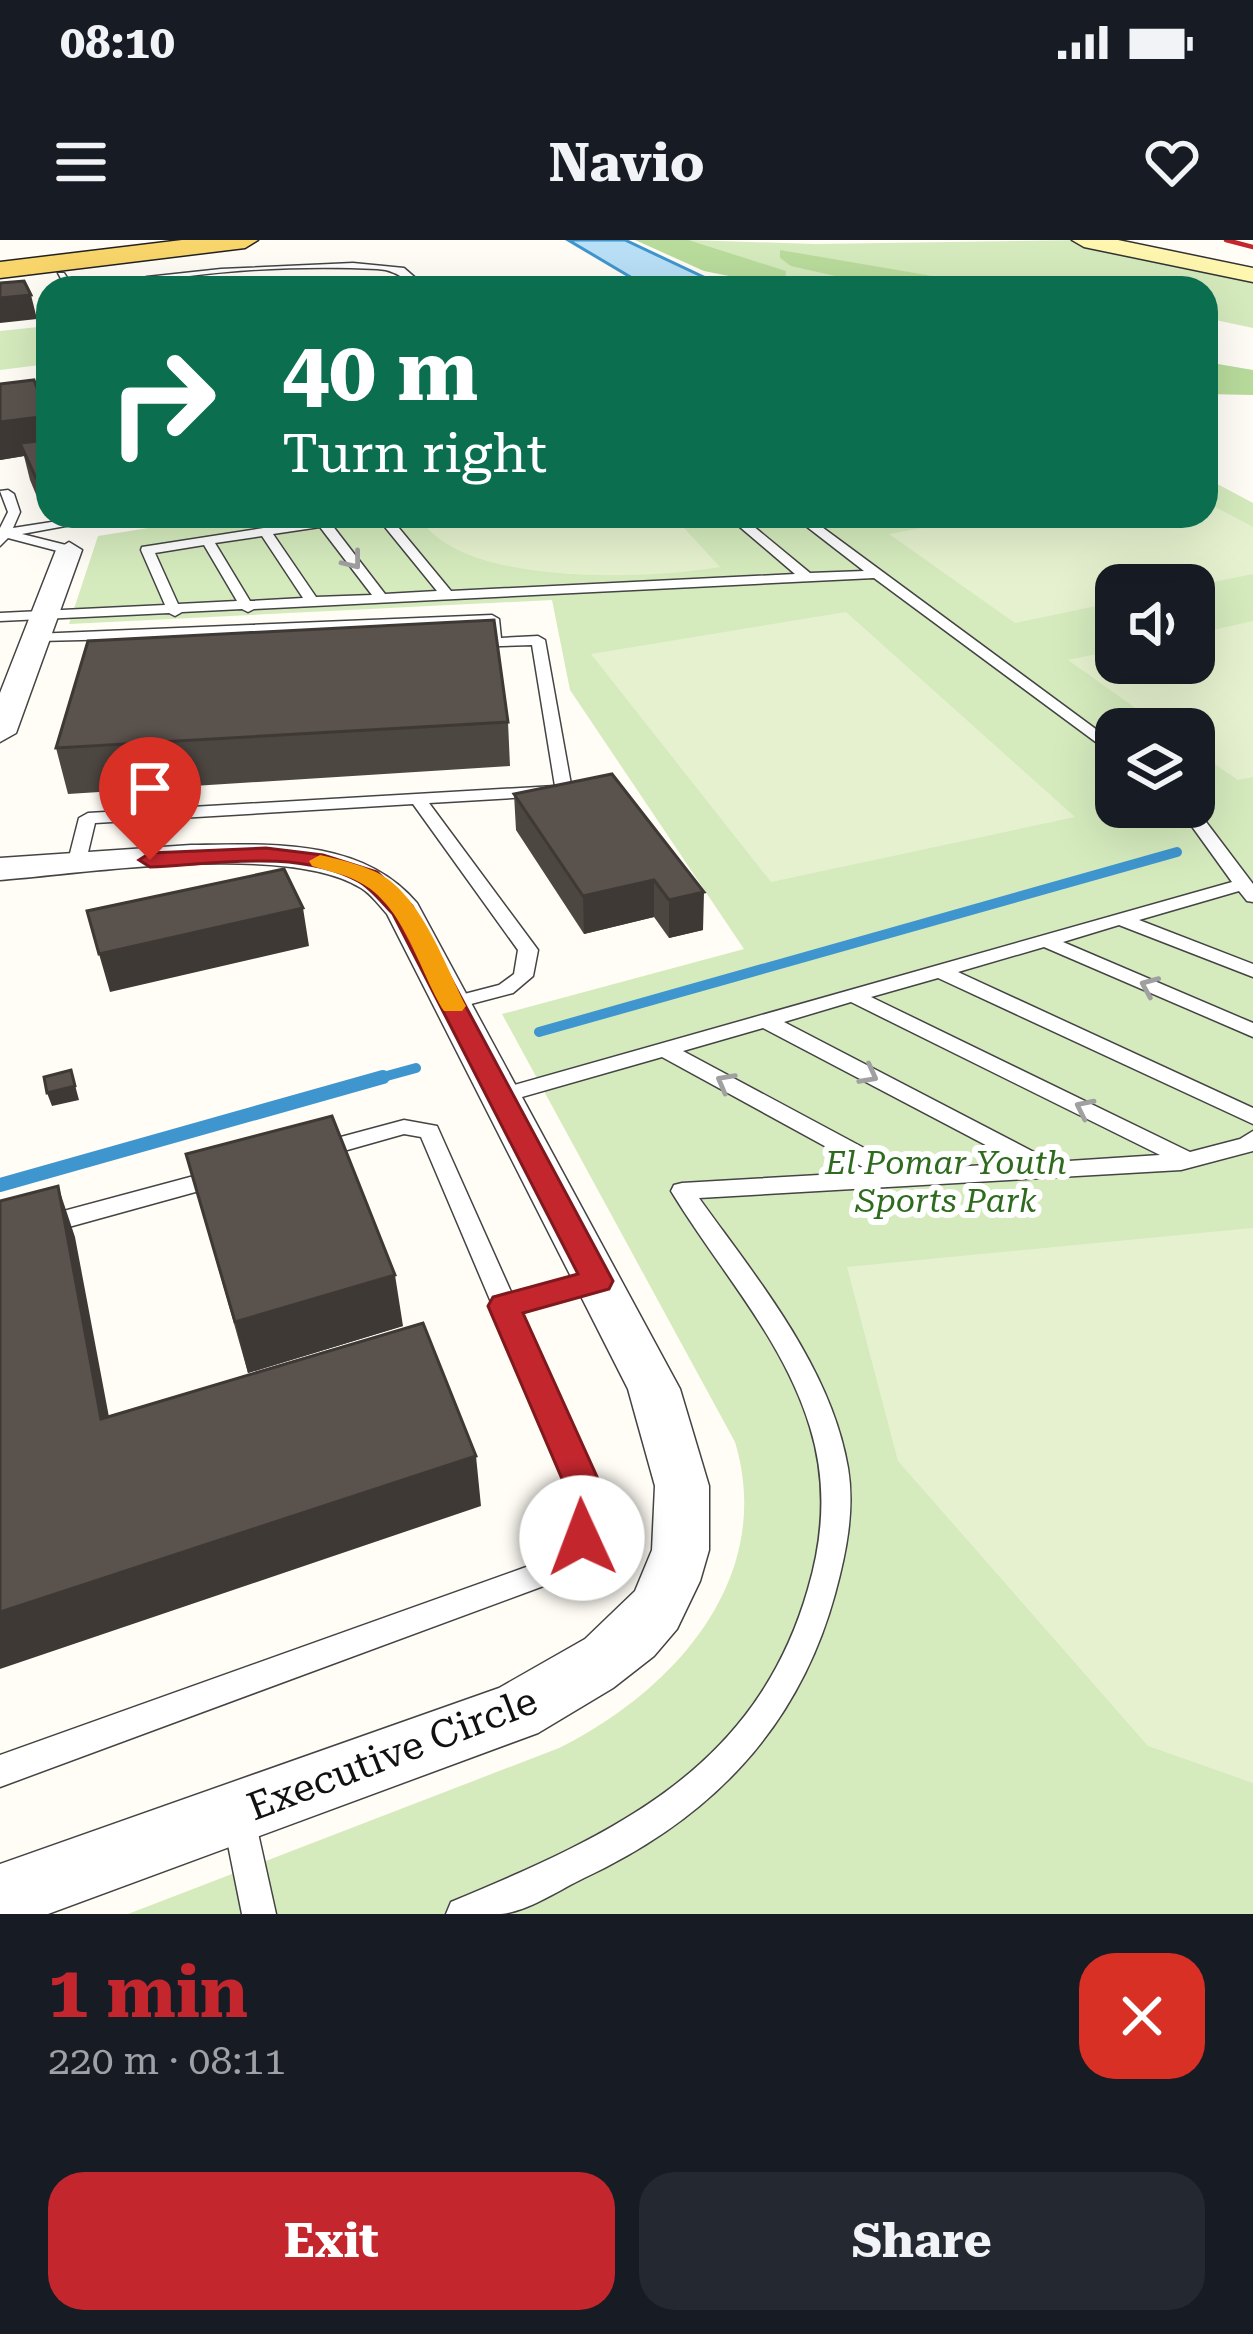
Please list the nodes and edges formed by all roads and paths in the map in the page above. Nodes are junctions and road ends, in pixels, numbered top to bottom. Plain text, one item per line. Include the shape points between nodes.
1 (150, 240) edge
2 (244, 240) edge
3 (1084, 240) edge
4 (110, 257) junction
5 (0, 258) edge
6 (0, 270) edge
7 (1253, 275) edge
8 (68, 276) edge
9 (175, 276) edge
10 (406, 276) edge
11 (36, 277) edge
12 (0, 494) edge
13 (53, 528) edge
14 (284, 528) edge
15 (328, 528) edge
16 (392, 528) edge
17 (748, 528) edge
18 (815, 528) edge
19 (265, 531) junction
20 (2, 538) edge
21 (207, 540) junction
22 (69, 550) joint
23 (876, 574) junction
24 (808, 578) junction
25 (448, 596) junction
26 (383, 600) junction
27 (314, 604) junction
28 (248, 608) junction
29 (175, 612) junction
30 (0, 617) edge
31 (42, 627) junction
32 (216, 634) junction
33 (495, 643) junction
34 (448, 645) edge
35 (236, 656) edge
36 (10, 681) edge
37 (0, 733) edge
38 (1095, 736) edge
39 (417, 798) junction
40 (1202, 828) edge
41 (76, 865) junction
42 (0, 869) edge
43 (1249, 890) edge
44 (1121, 920) junction
45 (1046, 941) junction
46 (940, 971) junction
47 (1253, 971) edge
48 (854, 996) junction
49 (452, 1003) junction
50 (766, 1021) junction
51 (1253, 1031) edge
52 (665, 1049) junction
53 (501, 1096) junction
54 (1253, 1117) edge
55 (1253, 1139) edge
56 (292, 1158) edge
57 (1189, 1160) junction
58 (247, 1170) edge
59 (1050, 1170) junction
60 (902, 1178) junction
61 (0, 1237) edge
62 (598, 1281) junction
63 (504, 1306) junction
64 (0, 1771) edge
65 (238, 1814) junction
66 (63, 1895) edge
67 (0, 1898) edge
68 (259, 1914) edge
69 (463, 1914) edge

1 - 5 main road
2 - 4 main road
3 - 7 street
4 - 6 main road
4 - 8 main road via 71,266
6 - 11 main road
9 - 10 lane via 393,267
12 - 20 lane via 8,494 14,512
13 - 20 lane
14 - 19 lane
15 -> 26 lane
16 - 25 lane
17 - 24 lane
18 - 23 lane
19 - 21 lane
19 - 27 lane
20 - 22 lane
21 - 28 lane
21 - 29 lane via 147,550
22 - 31 street
23 - 24 lane
23 - 38 lane
24 - 25 lane
25 - 26 lane
26 - 27 lane
27 - 28 lane
28 - 29 lane
29 - 31 lane
30 - 31 lane
31 - 32 lane
31 - 36 street
32 - 33 lane via 492,619
32 - 35 lane via 212,658
33 - 34 lane
33 - 39 lane via 538,640 563,790
36 - 37 street
39 - 41 lane via 88,818
39 - 49 lane via 528,950 524,976
40 - 43 lane
41 - 42 street, Executive Circle
41 - 49 street, Executive Circle via 266,855 369,877 404,911
43 - 44 lane
44 - 45 lane
44 - 47 lane
45 - 46 lane
51 -> 45 lane
46 - 48 lane
46 - 54 lane
48 - 50 lane
57 -> 48 lane
49 - 53 street, Executive Circle
50 - 52 lane
50 -> 59 lane
52 - 53 lane
60 -> 52 lane
53 - 62 street, Executive Circle
55 - 57 lane
56 - 63 lane via 404,1127 429,1131
57 - 59 lane
58 - 61 lane
59 - 60 lane
60 - 69 lane via 682,1191 784,1346 834,1462 836,1529 819,1616 789,1686 665,1817 558,1877
62 - 63 lane
62 - 65 street, Executive Circle via 675,1437 685,1543 671,1590 632,1638 516,1712
63 - 64 lane via 580,1479 587,1505 582,1538 539,1576
65 - 66 street, Executive Circle
65 - 68 lane
66 - 67 street, Executive Circle

